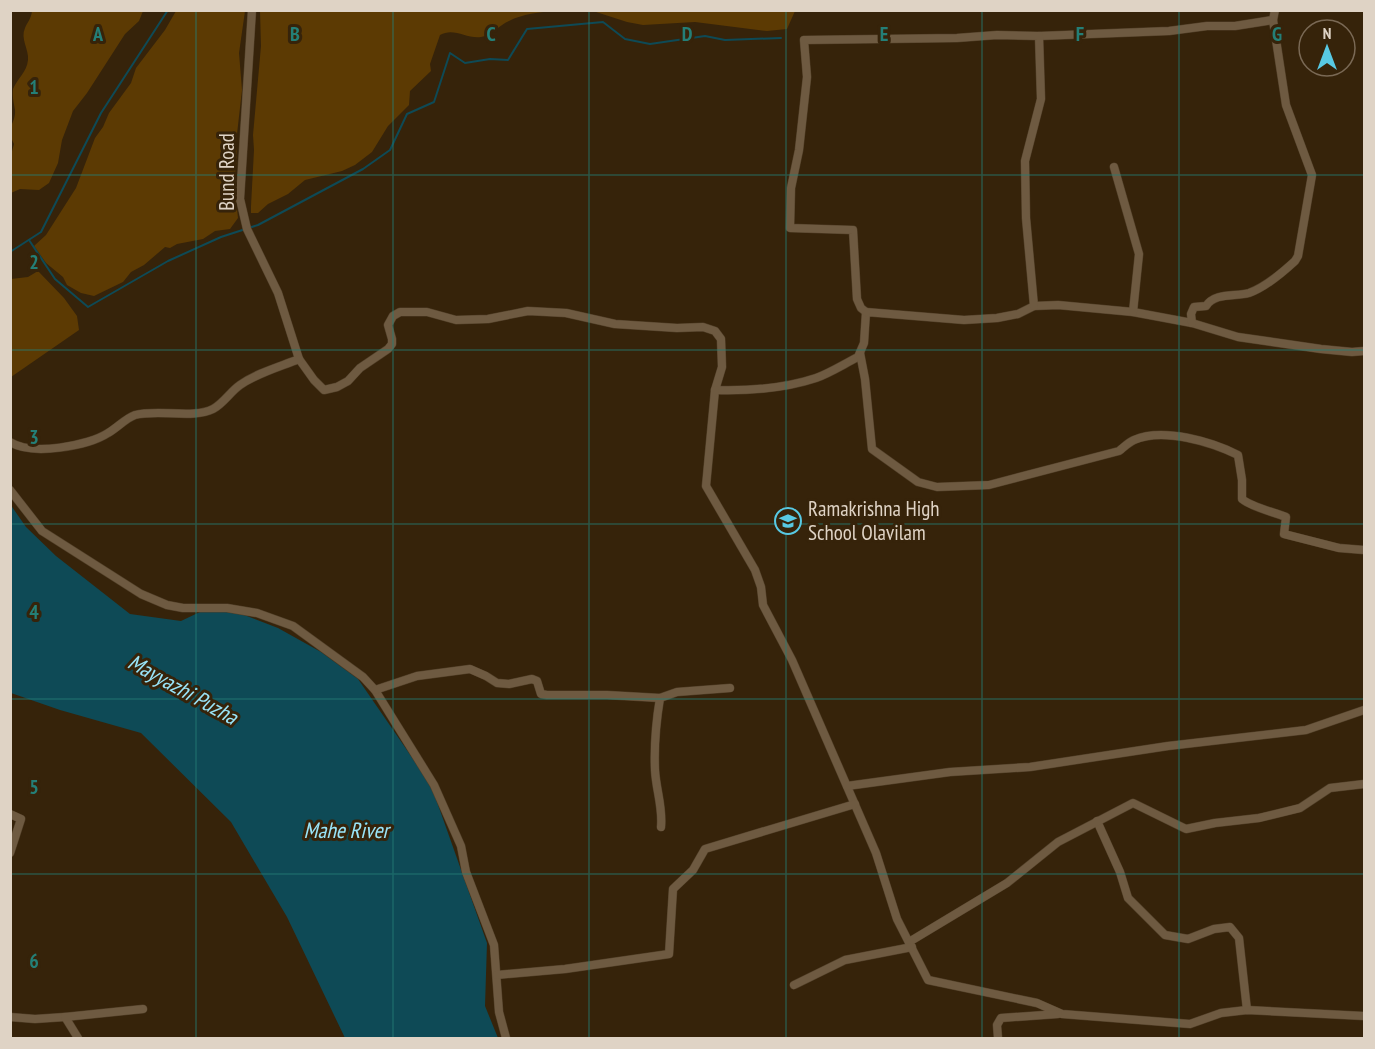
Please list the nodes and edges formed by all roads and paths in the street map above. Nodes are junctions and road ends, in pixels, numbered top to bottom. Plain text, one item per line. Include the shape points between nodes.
1 (252, 10) edge
2 (1275, 10) edge
3 (1274, 20) junction
4 (1040, 36) junction
5 (1114, 167) dead end
6 (1034, 306) junction
7 (866, 312) junction
8 (1133, 312) junction
9 (1192, 323) junction
10 (1365, 351) edge
11 (860, 353) junction
12 (299, 359) junction
13 (715, 390) junction
14 (10, 442) edge
15 (10, 490) edge
16 (1365, 550) edge
17 (730, 688) dead end
18 (375, 690) junction
19 (660, 698) junction
20 (1365, 710) edge
21 (1365, 784) edge
22 (847, 786) junction
23 (855, 804) junction
24 (10, 814) edge
25 (1097, 821) junction
26 (661, 827) dead end
27 (10, 853) edge
28 (910, 945) junction
29 (497, 975) junction
30 (794, 985) dead end
31 (143, 1009) dead end
32 (1247, 1010) junction
33 (1062, 1014) junction
34 (1365, 1016) edge
35 (10, 1017) edge
36 (65, 1017) junction
37 (78, 1038) edge
38 (506, 1038) edge
39 (998, 1038) edge

1 - 12 street, Bund Road via 240,199 246,229 278,293
2 - 3 street
3 - 4 street via 1169,31
3 - 9 street via 1286,105 1312,175 1298,256 1262,288 1215,297 1206,306 1194,307
4 - 6 street via 1041,99 1025,161
4 - 7 street via 804,40 807,77 791,188 790,228 853,230 857,299
5 - 8 street via 1139,254
6 - 7 street via 1018,314 964,320
6 - 8 street via 1058,304
7 - 11 street
8 - 9 street
9 - 10 street via 1238,337
11 - 13 street via 818,377 795,384 747,391
11 - 16 street via 872,449 918,482 937,487 989,485 1119,451 1134,440 1176,436 1219,445 1238,455 1242,499 1286,517 1284,534 1339,548
12 - 13 street, Bund Road via 324,390 348,381 388,349 392,339 388,325 400,312 427,312 456,320 528,311 566,313 615,324 715,330 722,339 722,367
12 - 14 street via 237,386 212,410 202,413 132,416 107,434 48,449
13 - 22 street via 706,486 755,570 763,605 792,660
15 - 18 street via 42,531 141,594 167,605 227,608 293,626
17 - 19 street via 677,692
18 - 19 street via 417,676 471,669 497,683 532,679 537,681 542,694 548,695
18 - 29 street via 447,813 494,945
19 - 26 street via 655,770
20 - 22 street via 1306,730
21 - 25 street via 1330,788 1300,808 1186,829 1133,803
22 - 23 street
23 - 28 street
23 - 29 street via 705,849 693,870 673,889 669,954
24 - 27 street via 21,819
25 - 28 street via 1058,842 1006,883
25 - 32 street via 1128,898 1165,934 1188,939 1214,929 1230,927 1235,932 1244,964
28 - 30 street via 845,960
28 - 33 street via 928,980 1037,1003
29 - 38 street via 499,1012
31 - 36 street
32 - 33 street via 1221,1013 1190,1024
32 - 34 street
33 - 39 street via 1001,1018
35 - 36 street
36 - 37 street

